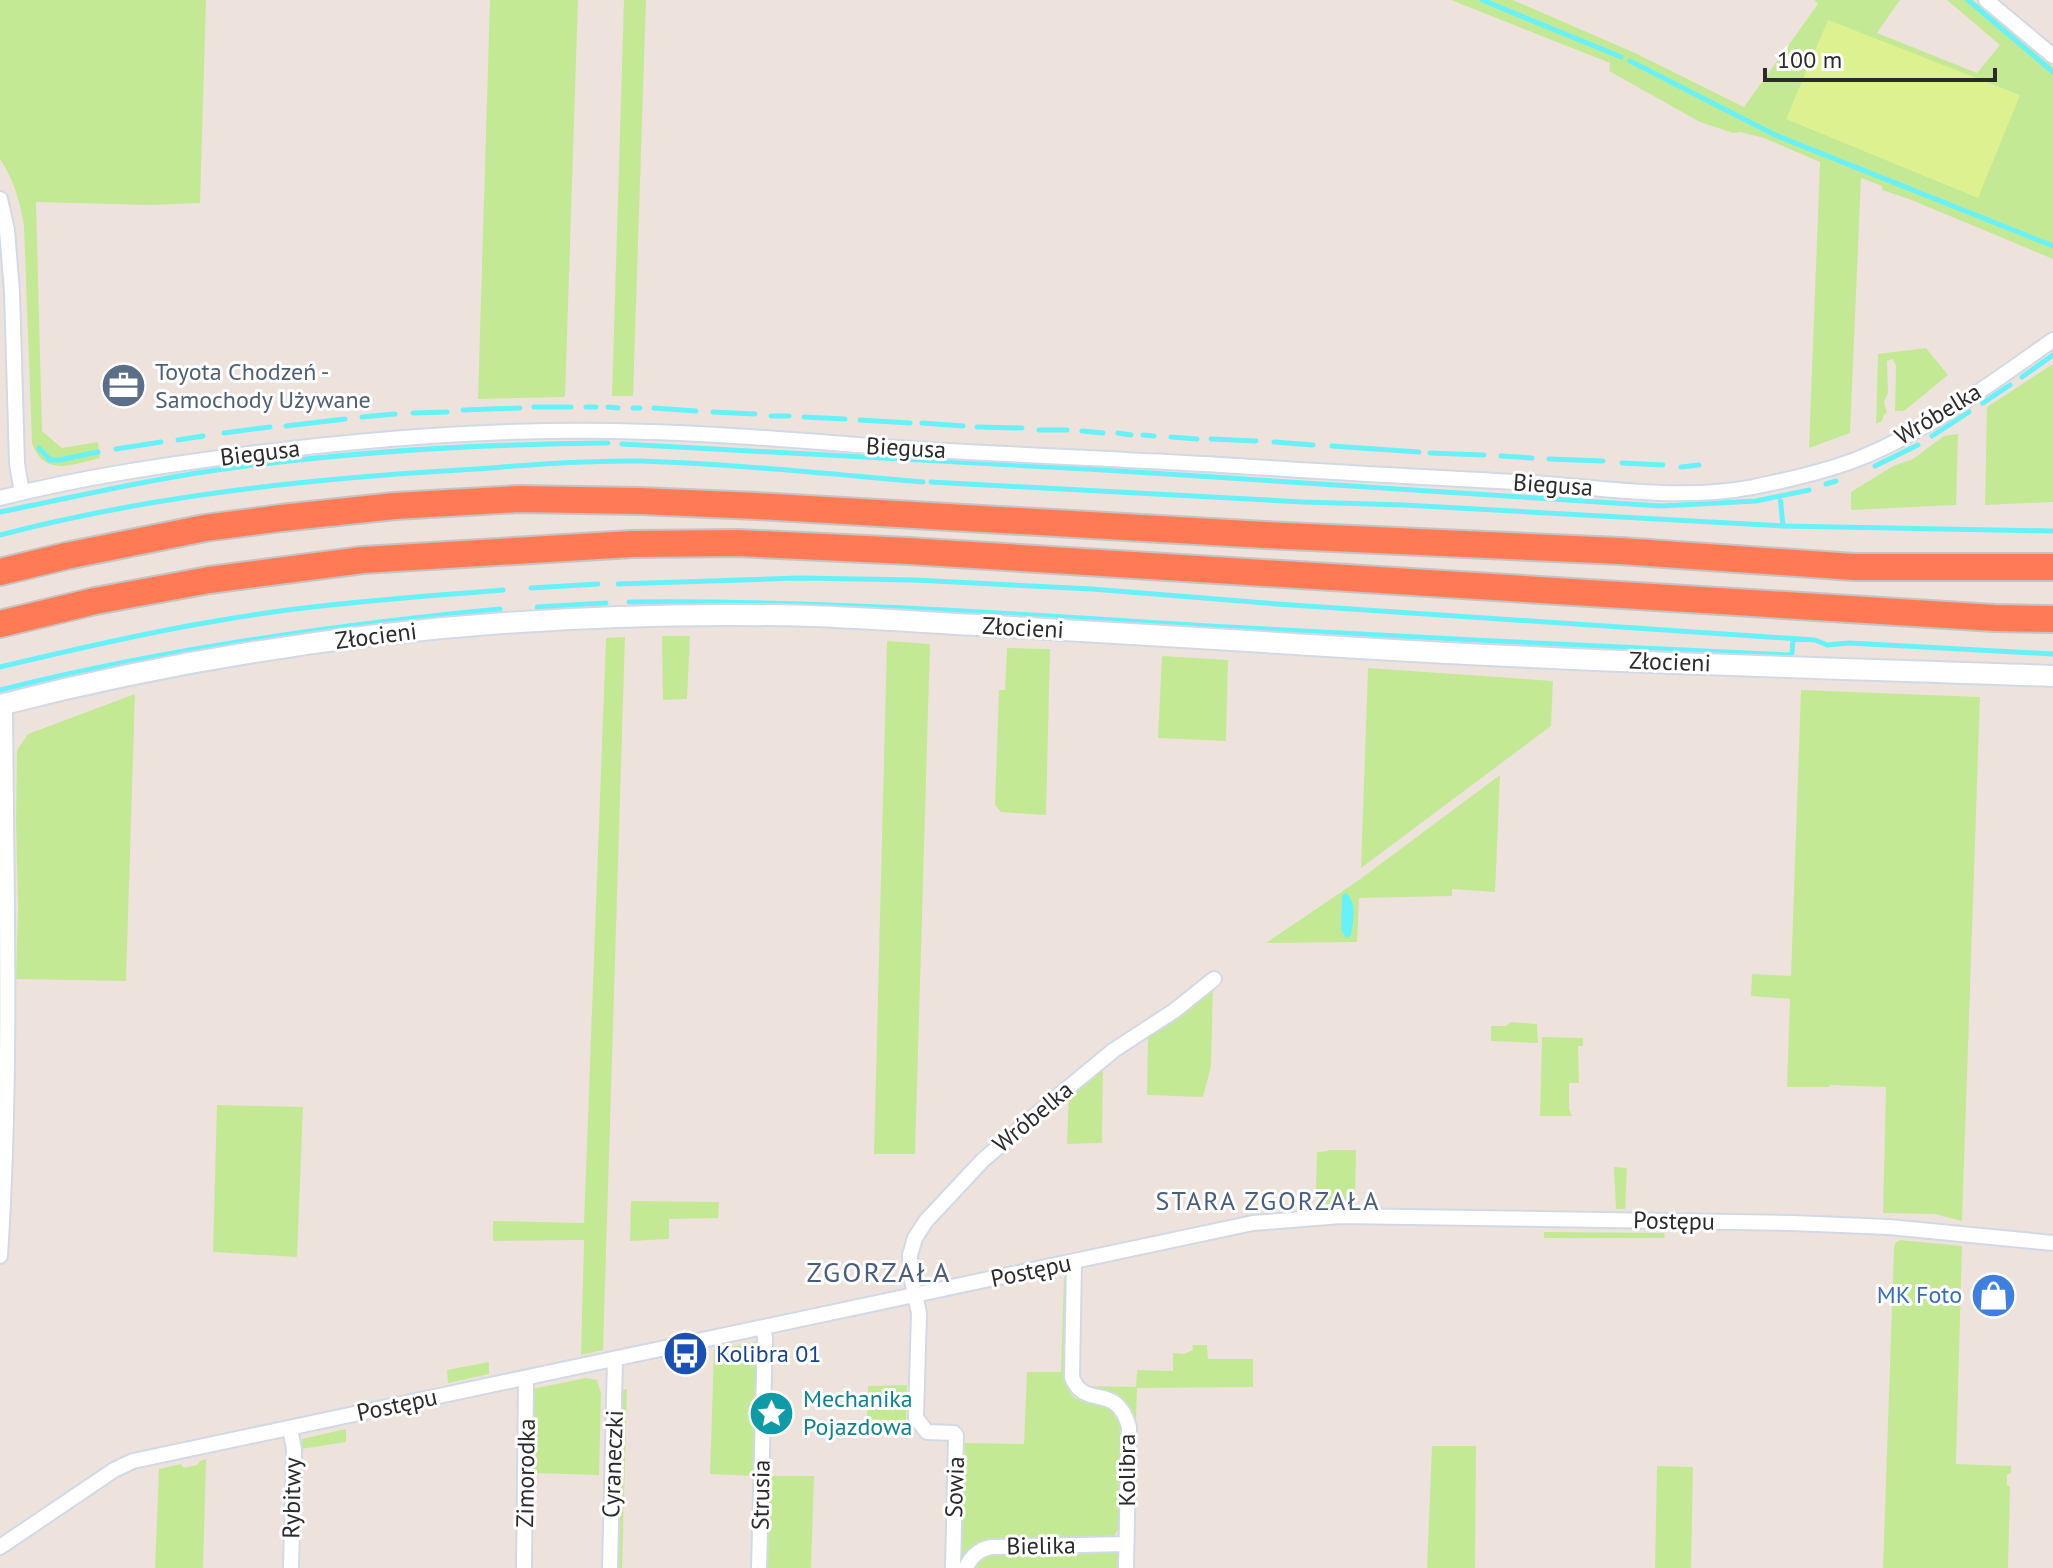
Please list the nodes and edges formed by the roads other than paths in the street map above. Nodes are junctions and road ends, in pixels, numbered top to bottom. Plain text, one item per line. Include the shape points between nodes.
1 (1986, 0) edge
2 (2053, 56) edge
3 (0, 199) edge
4 (2053, 340) edge
5 (1815, 473) joint
6 (22, 493) junction
7 (0, 498) edge
8 (2053, 567) edge
9 (0, 572) edge
10 (2053, 619) edge
11 (0, 624) edge
12 (2053, 676) edge
13 (3, 705) edge
14 (1214, 979) dead end
15 (2053, 1243) edge
16 (0, 1256) edge
17 (1074, 1262) junction
18 (916, 1295) junction
19 (763, 1327) junction
20 (615, 1359) junction
21 (526, 1378) junction
22 (290, 1428) junction
23 (1, 1543) edge
24 (1126, 1544) junction
25 (291, 1568) edge
26 (524, 1568) edge
27 (610, 1568) edge
28 (759, 1568) edge
29 (953, 1568) edge
30 (966, 1568) edge
31 (1126, 1568) edge

1 - 2 street
3 - 6 street via 9,245
4 - 5 street, Wróbelka via 1925,426
5 - 6 street, Biegusa via 1744,489 1670,493 577,431 354,442 172,464
6 - 7 street, Biegusa
8 - 9 highway via 1854,567 757,506 519,499 395,506 205,528
10 - 11 highway via 738,543 363,560 209,580
12 - 13 street, Złocieni via 1400,650 812,616 716,616 486,625 370,636 163,667
13 - 16 street via 8,1012
14 - 18 street, Wróbelka via 1090,1069 959,1183 912,1246
15 - 17 street, Postępu via 1822,1224 1341,1216 1253,1223
17 - 18 street, Postępu
17 - 24 street, Kolibra via 1072,1377 1082,1393 1120,1406 1129,1427
18 - 19 street, Postępu
18 - 29 street, Sowia via 916,1420 929,1432 956,1435
19 - 20 street, Postępu
19 - 28 street, Strusia
20 - 21 street, Postępu
20 - 27 street, Cyraneczki
21 - 22 street, Postępu
21 - 26 street, Zimorodka
22 - 23 street, Postępu via 126,1464
22 - 25 street, Rybitwy
24 - 30 street, Bielika via 991,1547 978,1552
24 - 31 street, Kolibra

